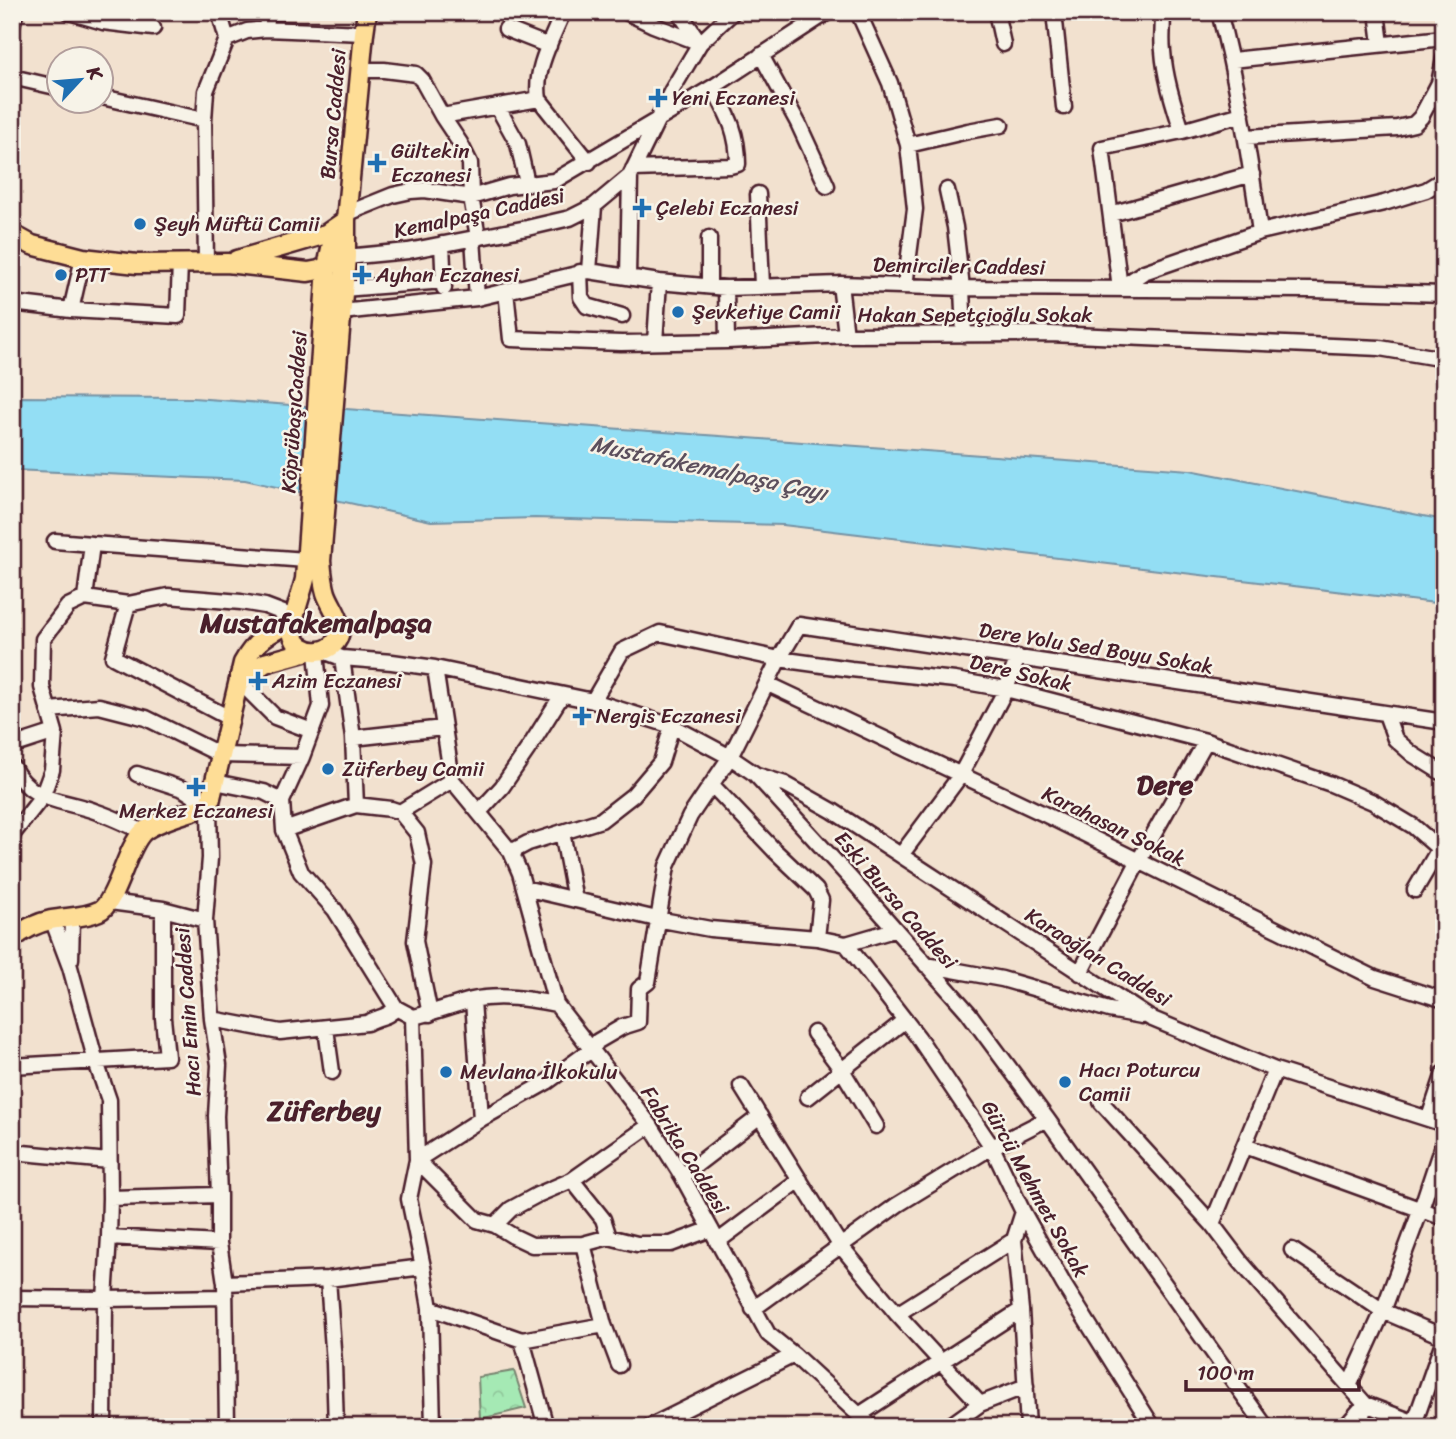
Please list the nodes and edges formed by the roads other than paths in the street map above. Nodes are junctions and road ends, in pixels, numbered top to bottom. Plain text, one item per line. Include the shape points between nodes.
1 (16, 12) edge
2 (69, 12) edge
3 (219, 12) edge
4 (268, 12) edge
5 (367, 12) edge
6 (563, 12) edge
7 (626, 12) edge
8 (679, 12) edge
9 (733, 12) edge
10 (828, 12) edge
11 (858, 12) edge
12 (996, 12) edge
13 (1054, 12) edge
14 (1162, 12) edge
15 (1219, 12) edge
16 (1377, 12) edge
17 (655, 19) edge
18 (12, 25) edge
19 (153, 28) dead end
20 (266, 29) junction
21 (506, 29) dead end
22 (363, 33) junction
23 (1444, 38) edge
24 (227, 39) junction
25 (700, 43) junction
26 (1003, 44) dead end
27 (1381, 44) junction
28 (549, 46) junction
29 (761, 55) junction
30 (1444, 59) edge
31 (1231, 60) junction
32 (360, 71) junction
33 (12, 77) edge
34 (46, 85) edge
35 (713, 87) junction
36 (540, 99) junction
37 (116, 100) edge
38 (497, 106) junction
39 (1064, 107) dead end
40 (1242, 114) junction
41 (442, 116) junction
42 (204, 120) junction
43 (657, 120) junction
44 (1001, 125) dead end
45 (1182, 131) junction
46 (1246, 137) junction
47 (908, 145) junction
48 (589, 162) junction
49 (631, 172) junction
50 (1252, 174) junction
51 (1444, 179) edge
52 (527, 183) junction
53 (827, 186) dead end
54 (947, 190) dead end
55 (758, 194) dead end
56 (471, 197) junction
57 (594, 206) junction
58 (1111, 214) junction
59 (346, 217) junction
60 (1260, 232) junction
61 (12, 234) edge
62 (475, 237) junction
63 (709, 238) dead end
64 (306, 240) junction
65 (332, 244) junction
66 (442, 244) junction
67 (83, 257) junction
68 (346, 257) junction
69 (180, 263) junction
70 (206, 263) junction
71 (227, 263) junction
72 (327, 267) junction
73 (584, 272) junction
74 (628, 277) junction
75 (444, 281) junction
76 (660, 282) junction
77 (840, 284) junction
78 (709, 286) junction
79 (762, 286) junction
80 (905, 286) junction
81 (726, 288) junction
82 (962, 288) junction
83 (1120, 288) junction
84 (343, 289) junction
85 (506, 291) junction
86 (1444, 294) edge
87 (477, 298) junction
88 (445, 301) junction
89 (12, 303) edge
90 (71, 310) junction
91 (341, 312) junction
92 (622, 316) dead end
93 (846, 335) junction
94 (964, 335) junction
95 (727, 341) junction
96 (330, 342) junction
97 (655, 342) junction
98 (1444, 359) edge
99 (55, 541) dead end
100 (92, 544) junction
101 (314, 561) junction
102 (85, 598) junction
103 (128, 604) junction
104 (336, 615) junction
105 (294, 617) junction
106 (316, 651) junction
107 (1018, 657) junction
108 (342, 658) junction
109 (779, 659) junction
110 (435, 668) junction
111 (239, 681) junction
112 (768, 684) junction
113 (1006, 689) junction
114 (562, 695) junction
115 (593, 701) junction
116 (48, 710) junction
117 (1386, 715) junction
118 (231, 719) junction
119 (1444, 722) edge
120 (672, 726) junction
121 (443, 728) junction
122 (312, 730) junction
123 (55, 732) junction
124 (353, 738) junction
125 (1206, 741) junction
126 (12, 746) edge
127 (221, 755) junction
128 (302, 757) junction
129 (730, 757) junction
130 (12, 766) edge
131 (137, 774) dead end
132 (755, 774) junction
133 (1444, 774) edge
134 (960, 776) junction
135 (452, 779) junction
136 (215, 782) junction
137 (712, 785) junction
138 (42, 797) junction
139 (282, 801) junction
140 (356, 805) junction
141 (209, 806) junction
142 (400, 812) junction
143 (479, 812) junction
144 (284, 830) junction
145 (144, 832) junction
146 (562, 832) junction
147 (12, 835) edge
148 (1442, 851) edge
149 (511, 852) junction
150 (901, 855) junction
151 (1138, 862) junction
152 (524, 888) junction
153 (1415, 890) dead end
154 (575, 900) junction
155 (110, 902) junction
156 (163, 909) junction
157 (52, 919) junction
158 (72, 919) junction
159 (657, 919) junction
160 (205, 920) junction
161 (894, 930) junction
162 (14, 935) edge
163 (817, 938) junction
164 (846, 944) junction
165 (926, 965) junction
166 (70, 967) junction
167 (1080, 973) junction
168 (473, 1000) junction
169 (1444, 1000) edge
170 (556, 1004) junction
171 (396, 1008) junction
172 (430, 1014) junction
173 (413, 1017) junction
174 (1150, 1018) junction
175 (212, 1019) junction
176 (905, 1020) junction
177 (326, 1029) junction
178 (814, 1033) dead end
179 (591, 1050) junction
180 (96, 1062) junction
181 (12, 1066) edge
182 (842, 1070) junction
183 (1275, 1070) junction
184 (332, 1072) dead end
185 (1444, 1073) edge
186 (741, 1086) dead end
187 (808, 1097) dead end
188 (1101, 1102) dead end
189 (760, 1116) junction
190 (1429, 1118) junction
191 (481, 1119) junction
192 (1047, 1119) junction
193 (1444, 1124) edge
194 (650, 1125) junction
195 (876, 1126) dead end
196 (1444, 1140) edge
197 (1245, 1146) junction
198 (992, 1147) junction
199 (12, 1152) edge
200 (417, 1160) junction
201 (109, 1161) junction
202 (682, 1176) junction
203 (572, 1180) junction
204 (800, 1180) junction
205 (219, 1195) junction
206 (110, 1198) junction
207 (1421, 1209) junction
208 (1023, 1212) junction
209 (1444, 1217) edge
210 (1213, 1224) junction
211 (495, 1225) junction
212 (714, 1236) junction
213 (109, 1237) junction
214 (609, 1237) junction
215 (1014, 1240) junction
216 (219, 1243) junction
217 (583, 1244) junction
218 (840, 1245) junction
219 (1292, 1250) dead end
220 (423, 1267) junction
221 (328, 1279) junction
222 (225, 1290) junction
223 (12, 1298) edge
224 (105, 1299) junction
225 (430, 1308) junction
226 (753, 1309) junction
227 (1021, 1310) junction
228 (1383, 1311) junction
229 (897, 1314) junction
230 (604, 1325) junction
231 (1444, 1338) edge
232 (522, 1340) junction
233 (794, 1355) junction
234 (941, 1362) junction
235 (619, 1365) dead end
236 (1026, 1386) junction
237 (1349, 1386) junction
238 (980, 1404) junction
239 (1365, 1404) junction
240 (859, 1415) junction
241 (1257, 1424) edge
242 (1417, 1425) edge
243 (104, 1427) edge
244 (227, 1427) edge
245 (336, 1427) edge
246 (433, 1427) edge
247 (546, 1427) edge
248 (649, 1427) edge
249 (872, 1427) edge
250 (948, 1427) edge
251 (1028, 1427) edge
252 (1153, 1427) edge
253 (1345, 1427) edge
254 (1359, 1427) edge

1 - 18 street
2 - 19 street
3 - 24 street
4 - 20 street
5 - 22 main road, Bursa Caddesi
6 - 28 street
7 - 17 street
8 - 25 street
9 - 25 street, Kemalpaşa Caddesi
10 - 29 street
11 - 47 street via 890,83
12 - 26 street
13 - 39 street
14 - 45 street via 1168,89
15 - 31 street
16 - 27 street
17 - 25 street
20 - 22 street
20 - 24 street
21 - 28 street
22 - 32 main road, Bursa Caddesi
23 - 27 street
24 - 42 street via 206,91
25 - 43 street, Kemalpaşa Caddesi
27 - 31 street
28 - 36 street via 538,75
29 - 35 street
29 - 53 street
30 - 46 street via 1439,83 1414,124
31 - 40 street
32 - 41 street via 416,74
32 - 59 main road, Bursa Caddesi
33 - 34 street
35 - 43 street
35 - 49 street via 735,131 738,164
36 - 38 street
36 - 48 street
37 - 42 street
38 - 41 street
38 - 52 street via 518,144
40 - 45 street
40 - 46 street
41 - 56 street via 470,163
42 - 70 street
43 - 48 street
43 - 49 street, Kemalpaşa Caddesi
44 - 47 street
45 - 58 street via 1102,148
46 - 50 street
47 - 80 street via 915,209
48 - 52 street via 554,181
49 - 57 street, Kemalpaşa Caddesi
49 - 74 street
50 - 58 street
50 - 60 street
51 - 60 street via 1426,190 1384,203
52 - 56 street
54 - 82 street
55 - 79 street
56 - 59 street via 411,191
56 - 62 street
57 - 62 street, Kemalpaşa Caddesi via 570,218
57 - 73 street
58 - 83 street
59 - 64 main road via 326,234
59 - 65 main road, Bursa Caddesi
59 - 68 main road, Bursa Caddesi
60 - 83 street via 1144,272
61 - 67 main road via 32,245
62 - 66 street, Kemalpaşa Caddesi
62 - 87 street
63 - 78 street
64 - 65 main road
64 - 71 main road
65 - 68 main road
65 - 72 main road, Bursa Caddesi
66 - 68 street, Kemalpaşa Caddesi
66 - 75 street
67 - 69 main road via 137,264
67 - 90 street
68 - 72 main road
68 - 84 main road, Bursa Caddesi
69 - 70 main road
69 - 90 street via 178,316
70 - 71 main road
71 - 72 main road via 308,272
72 - 96 main road, KöprübaşıCaddesi
73 - 74 street, Demirciler Caddesi
73 - 85 street, Demirciler Caddesi
73 - 92 street via 581,297 587,306
74 - 76 street, Demirciler Caddesi
75 - 84 street
75 - 88 street
76 - 78 street, Demirciler Caddesi
76 - 97 street
77 - 79 street, Demirciler Caddesi
77 - 80 street, Demirciler Caddesi
77 - 93 street
78 - 81 street, Demirciler Caddesi
79 - 81 street, Demirciler Caddesi
80 - 82 street, Demirciler Caddesi
81 - 95 street
82 - 83 street, Demirciler Caddesi
82 - 94 street
83 - 86 street, Demirciler Caddesi
84 - 91 main road, Bursa Caddesi
85 - 87 street, Demirciler Caddesi
85 - 97 street, Hakan Sepetçioğlu Sokak via 511,339
87 - 88 street, Demirciler Caddesi
88 - 91 street, Demirciler Caddesi
89 - 90 street
91 - 96 main road, Bursa Caddesi
93 - 94 street, Hakan Sepetçioğlu Sokak
93 - 95 street, Hakan Sepetçioğlu Sokak
94 - 98 street, Hakan Sepetçioğlu Sokak via 1049,334 1380,348
95 - 97 street, Hakan Sepetçioğlu Sokak
96 - 101 main road, KöprübaşıCaddesi
99 - 100 street
100 - 101 street
100 - 102 street
101 - 104 main road
101 - 105 main road
102 - 103 street
102 - 116 street via 68,606 43,639 42,687
103 - 105 street via 168,596 241,602
103 - 118 street via 113,657
104 - 105 main road via 316,604
104 - 106 main road via 335,643
105 - 106 main road via 293,635 302,647
105 - 111 main road, Hacı Emin Caddesi via 250,650
106 - 108 street, Eski Bursa Caddesi
106 - 111 main road via 265,663
106 - 122 street via 321,706
107 - 109 street, Dere Yolu Sed Boyu Sokak via 799,625
107 - 113 street
107 - 117 street, Dere Yolu Sed Boyu Sokak
108 - 110 street, Eski Bursa Caddesi
108 - 124 street
109 - 112 street
109 - 113 street, Dere Sokak
109 - 115 street, Dere Sokak via 660,633 622,651
110 - 114 street, Eski Bursa Caddesi
110 - 121 street
111 - 118 main road, Hacı Emin Caddesi
111 - 122 street via 275,717
112 - 129 street
112 - 134 street, Karahasan Sokak
113 - 125 street, Dere Sokak
113 - 134 street
114 - 115 street, Eski Bursa Caddesi
114 - 143 street via 502,787
115 - 120 street, Eski Bursa Caddesi
116 - 123 street
116 - 127 street via 99,706 146,718
117 - 119 street, Dere Yolu Sed Boyu Sokak
117 - 133 street via 1395,738
118 - 127 main road, Hacı Emin Caddesi
120 - 129 street, Eski Bursa Caddesi
120 - 146 street via 661,762 633,795 601,820
121 - 124 street
121 - 135 street
122 - 128 street
123 - 126 street
123 - 138 street via 52,769
124 - 140 street
125 - 148 street, Dere Sokak via 1373,802 1413,826
125 - 151 street
127 - 128 street
127 - 136 main road, Hacı Emin Caddesi
128 - 139 street
129 - 132 street, Eski Bursa Caddesi
129 - 137 street
130 - 138 street via 19,779
131 - 141 street via 183,789
132 - 150 street, Karaoğlan Caddesi via 785,784
132 - 161 street, Eski Bursa Caddesi
134 - 150 street
134 - 151 street, Karahasan Sokak
135 - 142 street
135 - 143 street
136 - 139 street via 264,792
136 - 141 main road, Hacı Emin Caddesi
137 - 159 street via 690,816 667,866
137 - 163 street via 816,890 821,900
138 - 145 street via 96,811
138 - 147 street
139 - 144 street
140 - 142 street
140 - 144 street
141 - 145 main road
141 - 160 street, Hacı Emin Caddesi
142 - 172 street via 417,833 424,865 415,941
143 - 149 street
144 - 171 street via 301,872 335,910
145 - 155 main road
146 - 149 street
146 - 154 street
148 - 153 street
149 - 152 street
150 - 167 street, Karaoğlan Caddesi
151 - 167 street
151 - 169 street, Karahasan Sokak via 1375,978
152 - 154 street
152 - 170 street
154 - 159 street
155 - 156 street
155 - 158 main road via 101,911
156 - 160 street
156 - 180 street via 167,1057
157 - 158 main road
157 - 162 main road
157 - 166 street
158 - 166 street
159 - 163 street via 710,929
159 - 179 street via 648,982 639,989 638,1022 598,1041
160 - 175 street, Hacı Emin Caddesi
161 - 164 street
161 - 165 street, Eski Bursa Caddesi
163 - 164 street
164 - 176 street, Gürcü Mehmet Sokak
165 - 174 street via 1002,979
165 - 192 street, Eski Bursa Caddesi via 968,1012
166 - 180 street
167 - 174 street, Karaoğlan Caddesi
168 - 170 street via 518,997
168 - 172 street
168 - 191 street
170 - 179 street, Fabrika Caddesi
171 - 173 street
171 - 177 street via 367,1023
172 - 173 street
173 - 200 street
174 - 183 street, Karaoğlan Caddesi
175 - 177 street via 280,1032
175 - 205 street, Hacı Emin Caddesi via 219,1065
176 - 182 street
176 - 198 street, Gürcü Mehmet Sokak
177 - 184 street
178 - 182 street
179 - 191 street via 547,1083
179 - 194 street, Fabrika Caddesi
180 - 181 street
180 - 201 street via 109,1100
182 - 187 street
182 - 195 street
183 - 190 street, Karaoğlan Caddesi
183 - 197 street
185 - 190 street
186 - 189 street
188 - 210 street
189 - 202 street
189 - 204 street
190 - 193 street, Karaoğlan Caddesi
191 - 200 street
192 - 198 street
192 - 241 street, Eski Bursa Caddesi
194 - 202 street, Fabrika Caddesi
194 - 203 street
196 - 207 street
197 - 207 street
197 - 210 street
198 - 208 street, Gürcü Mehmet Sokak
198 - 218 street
199 - 201 street
200 - 211 street via 477,1220
200 - 220 street via 409,1199
201 - 206 street
202 - 212 street, Fabrika Caddesi
203 - 211 street via 511,1209
203 - 214 street via 603,1219
204 - 212 street
204 - 218 street
205 - 206 street
205 - 216 street, Hacı Emin Caddesi
206 - 213 street
207 - 209 street
207 - 228 street
208 - 215 street
208 - 252 street, Gürcü Mehmet Sokak
210 - 237 street
211 - 217 street via 532,1245
212 - 214 street via 671,1244 637,1244
212 - 226 street, Fabrika Caddesi
213 - 216 street
213 - 224 street
214 - 217 street
215 - 227 street
215 - 229 street
216 - 222 street, Hacı Emin Caddesi
217 - 230 street
218 - 226 street
218 - 229 street
219 - 228 street
220 - 221 street
220 - 225 street
221 - 222 street
221 - 245 street
222 - 224 street
222 - 244 street, Hacı Emin Caddesi
223 - 224 street
224 - 243 street
225 - 232 street
225 - 246 street
226 - 233 street, Fabrika Caddesi via 768,1334
227 - 234 street
227 - 236 street
228 - 231 street
228 - 237 street
229 - 234 street
230 - 232 street
230 - 235 street
231 - 242 street
232 - 247 street
233 - 240 street, Fabrika Caddesi
233 - 248 street
234 - 238 street
234 - 240 street
236 - 238 street
236 - 251 street
237 - 239 street
238 - 250 street
239 - 242 street
239 - 253 street
239 - 254 street
240 - 249 street, Fabrika Caddesi

